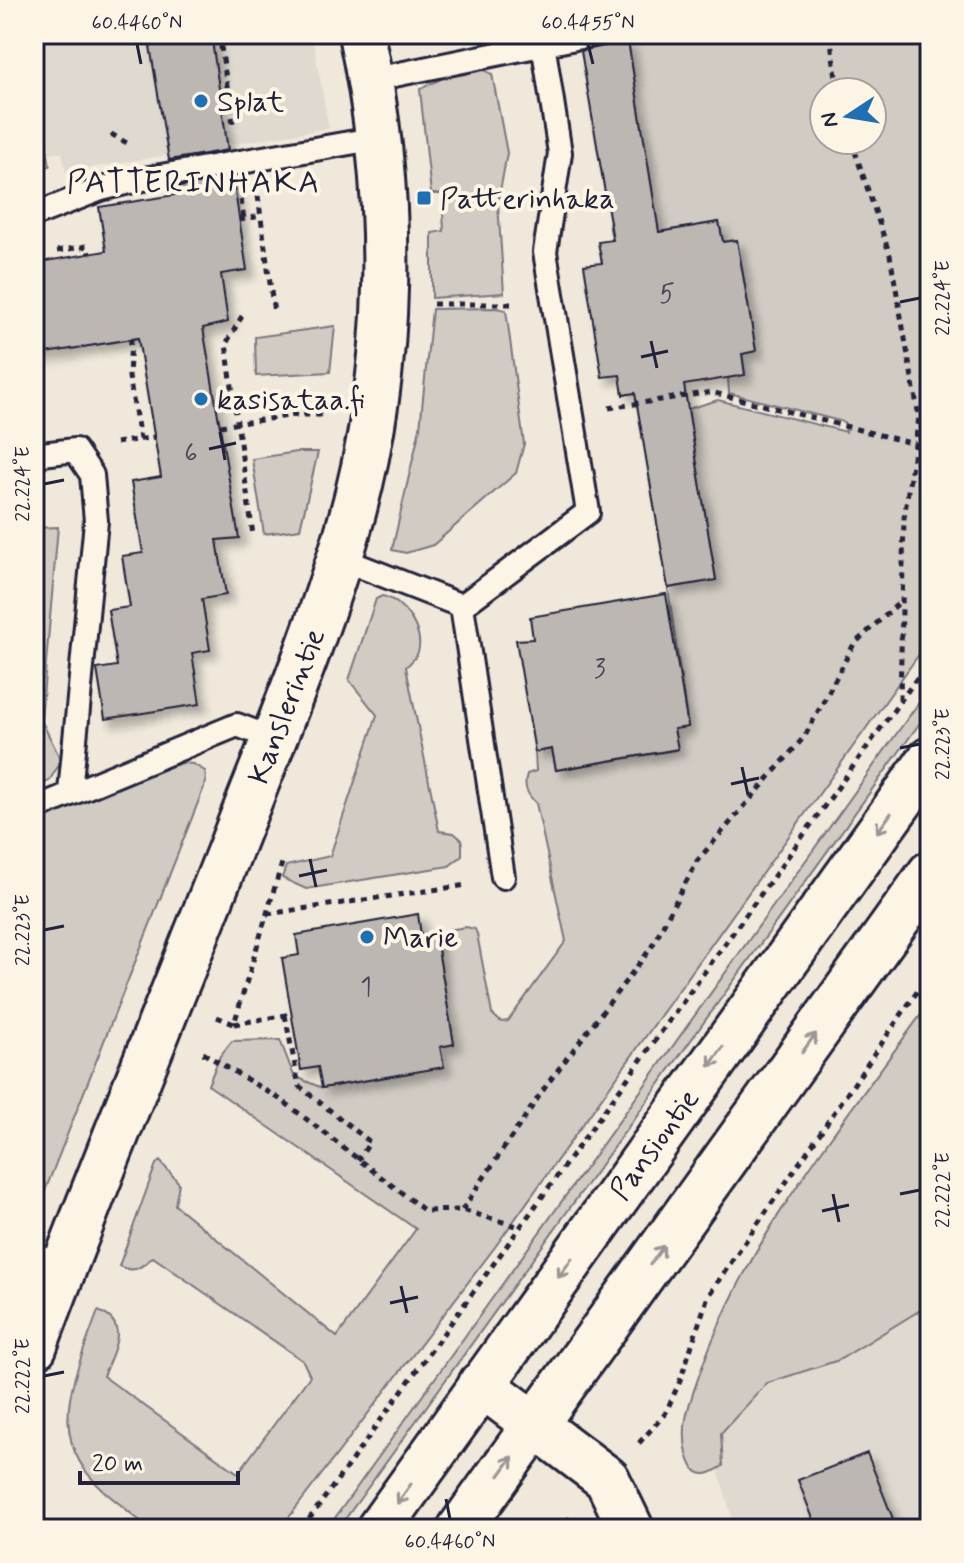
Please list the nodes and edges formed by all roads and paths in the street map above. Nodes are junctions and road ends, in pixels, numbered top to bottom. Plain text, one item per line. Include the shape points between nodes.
1 (219, 34) edge
2 (361, 34) edge
3 (595, 34) edge
4 (830, 34) edge
5 (512, 42) edge
6 (543, 43) junction
7 (836, 76) edge
8 (370, 80) junction
9 (234, 124) dead end
10 (378, 138) junction
11 (856, 156) edge
12 (254, 160) junction
13 (34, 215) edge
14 (261, 216) junction
15 (239, 220) dead end
16 (48, 253) dead end
17 (89, 254) dead end
18 (424, 304) dead end
19 (552, 304) junction
20 (274, 313) dead end
21 (242, 316) dead end
22 (131, 339) dead end
23 (573, 414) junction
24 (334, 415) dead end
25 (237, 423) junction
26 (220, 426) dead end
27 (140, 439) dead end
28 (915, 444) junction
29 (930, 453) edge
30 (34, 455) edge
31 (253, 535) dead end
32 (339, 558) junction
33 (902, 600) junction
34 (462, 606) junction
35 (930, 660) edge
36 (900, 701) junction
37 (274, 739) junction
38 (930, 760) edge
39 (70, 792) junction
40 (34, 809) edge
41 (930, 874) edge
42 (503, 877) dead end
43 (428, 893) dead end
44 (930, 973) edge
45 (209, 1014) dead end
46 (234, 1024) junction
47 (195, 1048) dead end
48 (358, 1160) junction
49 (462, 1210) junction
50 (520, 1227) junction
51 (49, 1261) edge
52 (34, 1347) edge
53 (481, 1384) junction
54 (535, 1425) junction
55 (607, 1479) junction
56 (302, 1529) edge
57 (379, 1529) edge
58 (460, 1529) edge
59 (560, 1529) edge
60 (631, 1529) edge

1 - 9 path
2 - 8 main road, Kanslerintie
3 - 6 lane
4 - 7 path
5 - 6 lane
5 - 8 lane
6 - 19 lane via 560,153 545,252
8 - 10 main road, Kanslerintie
10 - 12 lane
10 - 32 main road, Kanslerintie via 386,307 372,420
11 - 28 path via 890,255 919,417
12 - 13 lane via 101,189
12 - 14 path
14 - 15 path
14 - 20 path
16 - 17 path via 87,246
18 - 19 path
19 - 23 lane
21 - 25 path via 226,344
22 - 27 path via 129,377
23 - 28 path via 711,392
23 - 34 lane via 588,512
24 - 25 path
25 - 26 path
25 - 31 path
28 - 29 path
28 - 33 path via 904,518
30 - 39 lane via 75,450 92,475 96,521
32 - 34 lane
32 - 37 main road, Kanslerintie
33 - 36 path
33 - 49 path via 854,644 805,736 697,861 651,948 548,1083
34 - 42 lane
35 - 36 path
36 - 50 path
37 - 39 lane via 237,725
37 - 51 main road, Kanslerintie
38 -> 53 main road, Pansiontie
39 - 40 lane
54 -> 41 main road
43 - 46 path via 266,914
44 - 55 path via 708,1296 665,1414
45 - 46 path
46 - 48 path via 288,1014 299,1086 370,1142
47 - 48 path via 283,1101
48 - 49 path via 425,1211
49 - 50 path
50 - 56 path
51 - 52 main road, Kanslerintie
53 - 54 main road
53 -> 57 main road, Pansiontie
54 - 55 main road
58 -> 54 main road
55 - 59 path
55 - 60 main road

